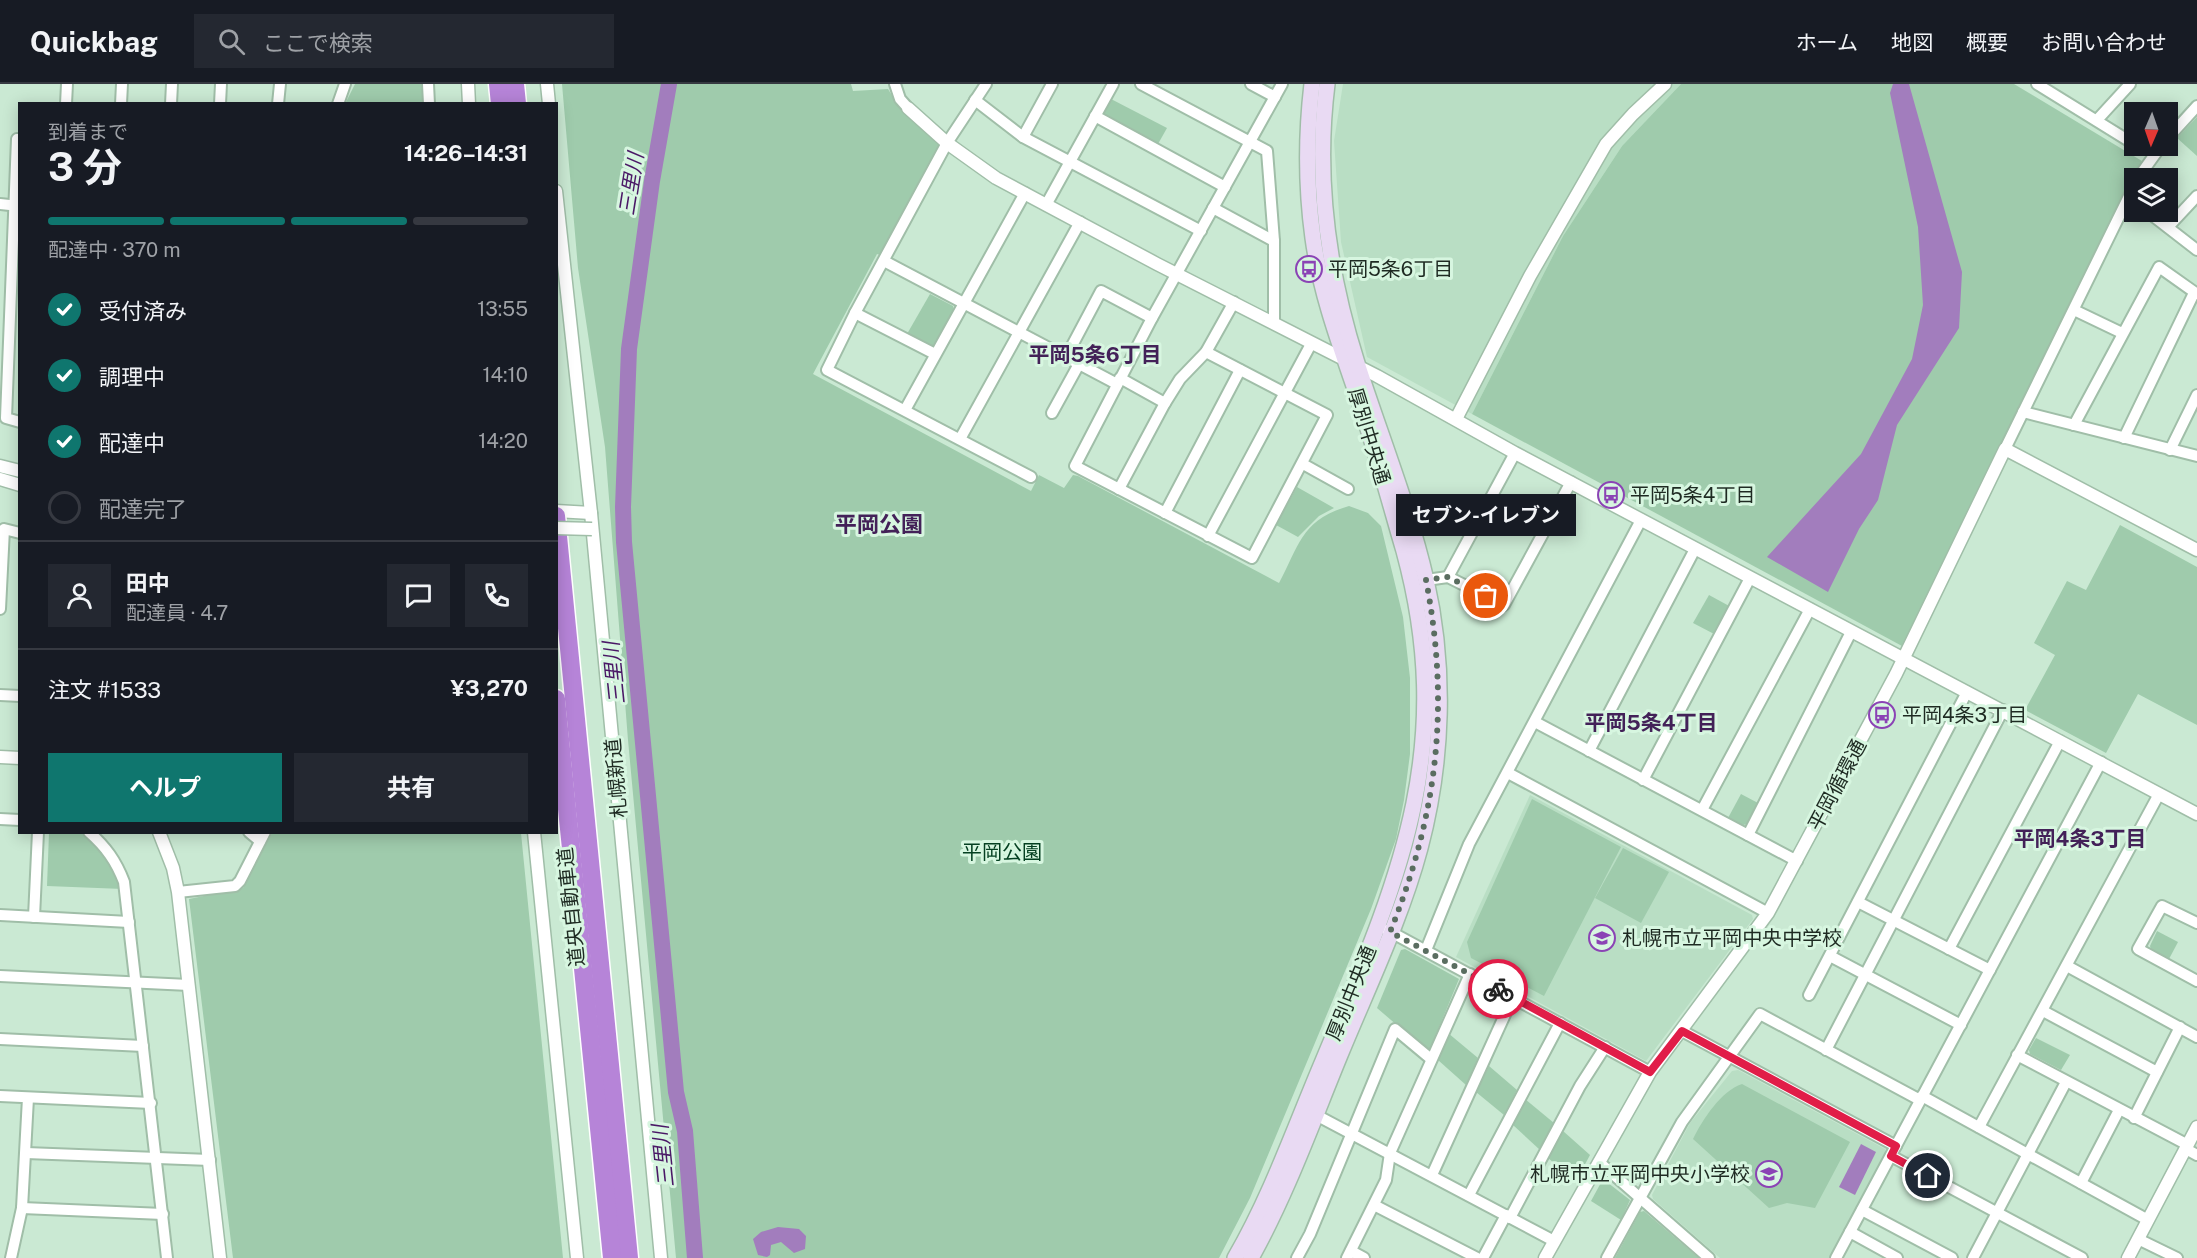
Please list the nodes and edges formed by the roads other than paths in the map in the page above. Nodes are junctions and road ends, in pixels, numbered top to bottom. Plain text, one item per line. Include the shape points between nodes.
1 (67, 84) edge
2 (122, 84) edge
3 (172, 84) edge
4 (221, 84) edge
5 (280, 84) edge
6 (345, 84) edge
7 (428, 84) edge
8 (468, 84) edge
9 (498, 84) edge
10 (515, 84) edge
11 (547, 84) edge
12 (895, 84) edge
13 (986, 84) edge
14 (1052, 84) edge
15 (1113, 84) edge
16 (1141, 84) edge
17 (1251, 84) edge
18 (1282, 84) edge
19 (1312, 84) edge
20 (1327, 84) edge
21 (1665, 84) edge
22 (2130, 84) edge
23 (2043, 85) edge
24 (1275, 97) junction
25 (975, 100) junction
26 (66, 102) edge
27 (121, 102) edge
28 (171, 102) edge
29 (220, 102) edge
30 (278, 102) edge
31 (339, 102) edge
32 (429, 102) edge
33 (469, 102) edge
34 (500, 102) edge
35 (517, 102) edge
36 (549, 102) edge
37 (2197, 106) edge
38 (908, 108) joint
39 (1095, 116) junction
40 (2097, 120) junction
41 (2178, 127) edge
42 (1023, 136) junction
43 (2124, 137) edge
44 (18, 139) edge
45 (1250, 142) junction
46 (947, 143) junction
47 (1070, 162) junction
48 (1225, 186) junction
49 (1025, 193) junction
50 (2197, 196) edge
51 (0, 204) edge
52 (1046, 205) junction
53 (17, 206) edge
54 (1213, 208) junction
55 (558, 209) edge
56 (2124, 214) edge
57 (1080, 222) junction
58 (2161, 222) edge
59 (2168, 227) junction
60 (1201, 231) junction
61 (1274, 241) junction
62 (2197, 250) edge
63 (884, 261) junction
64 (16, 265) edge
65 (1178, 273) junction
66 (2196, 294) edge
67 (1234, 302) junction
68 (963, 303) junction
69 (2074, 310) junction
70 (855, 313) junction
71 (1152, 318) junction
72 (15, 323) edge
73 (1274, 323) junction
74 (1018, 332) junction
75 (2122, 333) junction
76 (1311, 344) junction
77 (1206, 352) junction
78 (935, 354) junction
79 (1066, 357) junction
80 (1343, 359) junction
81 (1079, 364) junction
82 (1358, 366) junction
83 (1240, 370) junction
84 (1119, 381) junction
85 (1284, 392) junction
86 (2197, 395) edge
87 (1165, 403) junction
88 (905, 410) junction
89 (2023, 412) junction
90 (1052, 413) dead end
91 (1456, 419) junction
92 (18, 421) edge
93 (2074, 425) junction
94 (2124, 438) junction
95 (960, 439) junction
96 (2005, 449) junction
97 (2170, 450) junction
98 (1515, 453) junction
99 (2197, 456) edge
100 (1303, 464) junction
101 (0, 466) edge
102 (18, 470) edge
103 (1031, 477) dead end
104 (0, 480) edge
105 (1571, 482) junction
106 (18, 484) edge
107 (1119, 489) junction
108 (1348, 489) dead end
109 (558, 511) edge
110 (591, 513) junction
111 (1165, 513) junction
112 (1641, 520) junction
113 (558, 528) edge
114 (592, 529) junction
115 (18, 532) edge
116 (558, 536) edge
117 (1208, 536) junction
118 (1695, 549) junction
119 (2197, 550) edge
120 (1448, 577) junction
121 (1750, 578) junction
122 (1426, 580) junction
123 (0, 609) edge
124 (1810, 609) junction
125 (1851, 632) junction
126 (1903, 659) junction
127 (1967, 692) junction
128 (0, 695) edge
129 (18, 696) edge
130 (2003, 710) junction
131 (558, 719) edge
132 (1535, 722) junction
133 (2060, 741) junction
134 (1588, 751) junction
135 (0, 757) edge
136 (18, 758) edge
137 (2101, 762) junction
138 (1508, 773) junction
139 (1643, 780) junction
140 (2159, 794) junction
141 (1702, 810) junction
142 (2197, 814) edge
143 (0, 819) edge
144 (18, 820) edge
145 (38, 834) edge
146 (90, 834) edge
147 (160, 834) edge
148 (534, 834) edge
149 (1748, 835) junction
150 (263, 837) edge
151 (1797, 861) junction
152 (178, 892) junction
153 (1858, 902) junction
154 (1768, 913) junction
155 (0, 915) edge
156 (34, 917) junction
157 (1894, 920) junction
158 (129, 922) junction
159 (2197, 923) edge
160 (1384, 928) junction
161 (1949, 949) junction
162 (1426, 950) junction
163 (1830, 956) junction
164 (2067, 966) junction
165 (1990, 970) junction
166 (1470, 974) junction
167 (1866, 974) junction
168 (0, 976) edge
169 (2197, 981) edge
170 (136, 984) junction
171 (189, 985) junction
172 (1809, 995) dead end
173 (1512, 997) junction
174 (2043, 1011) junction
175 (1560, 1023) junction
176 (1961, 1024) junction
177 (2180, 1027) junction
178 (1682, 1031) junction
179 (2197, 1037) edge
180 (0, 1039) edge
181 (143, 1046) junction
182 (1605, 1047) junction
183 (1826, 1050) junction
184 (2017, 1055) junction
185 (1728, 1056) junction
186 (1431, 1059) junction
187 (1650, 1072) junction
188 (2157, 1072) junction
189 (2066, 1082) junction
190 (0, 1096) edge
191 (28, 1098) junction
192 (1921, 1098) junction
193 (151, 1103) junction
194 (2119, 1110) junction
195 (1316, 1114) junction
196 (2134, 1118) junction
197 (1979, 1127) junction
198 (2197, 1127) edge
199 (1351, 1133) junction
200 (2186, 1147) junction
201 (1894, 1151) junction
202 (26, 1153) junction
203 (1390, 1153) junction
204 (2027, 1153) junction
205 (2197, 1155) edge
206 (156, 1158) junction
207 (210, 1160) junction
208 (1599, 1162) junction
209 (1432, 1175) junction
210 (2080, 1183) junction
211 (1469, 1195) junction
212 (1641, 1198) junction
213 (1374, 1205) junction
214 (22, 1208) junction
215 (1862, 1210) junction
216 (1997, 1212) junction
217 (163, 1214) junction
218 (1508, 1216) junction
219 (2148, 1220) junction
220 (1850, 1232) junction
221 (2138, 1239) junction
222 (1554, 1241) junction
223 (1349, 1255) edge
224 (0, 1257) edge
225 (1254, 1257) edge
226 (10, 1258) edge
227 (167, 1258) edge
228 (220, 1258) edge
229 (577, 1258) edge
230 (612, 1258) edge
231 (629, 1258) edge
232 (661, 1258) edge
233 (1235, 1258) edge
234 (1297, 1258) edge
235 (1364, 1258) edge
236 (1477, 1258) edge
237 (1483, 1258) edge
238 (1545, 1258) edge
239 (1607, 1258) edge
240 (1709, 1258) edge
241 (1836, 1258) edge
242 (1897, 1258) edge
243 (1952, 1258) edge
244 (1972, 1258) edge
245 (2082, 1258) edge
246 (2128, 1258) edge
247 (2177, 1258) edge

1 - 26 street
2 - 27 street
3 - 28 street
4 - 29 street
5 - 30 street
6 - 31 street
7 - 32 street
8 - 33 street
9 - 34 highway
10 - 35 highway
11 - 36 street
12 - 38 street
13 - 25 street
14 - 42 street
15 - 39 street
16 - 45 street
17 - 24 street
18 - 24 street
19 - 80 main road, 厚別中央通 via 1308,154 1313,238
20 - 82 main road, 厚別中央通 via 1322,157 1328,245
21 - 91 street via 1606,144 1535,267
22 - 40 street
23 - 40 street
24 - 45 street
25 - 42 street
25 - 46 street
37 - 41 street
38 - 46 street
39 - 47 street
39 - 48 street
40 - 43 street
42 - 47 street
44 - 53 street
45 - 48 street
45 - 61 street via 1267,152
46 - 49 street via 996,178
46 - 63 street
47 - 52 street
47 - 60 street
48 - 54 street
49 - 52 street
49 - 68 street
50 - 59 street
51 - 53 street
52 - 57 street
53 - 64 street
54 - 60 street
54 - 61 street
55 - 110 street, 札幌新道
56 - 69 street
57 - 65 street
57 - 74 street
58 - 59 street
59 - 62 street
60 - 65 street
61 - 73 street
63 - 68 street
63 - 70 street
64 - 72 street
65 - 67 street
65 - 71 street
66 - 75 street via 2159,267
66 - 94 street
67 - 73 street
67 - 77 street
68 - 74 street
68 - 78 street
69 - 75 street
69 - 89 street
70 - 78 street
70 - 88 street via 827,370
71 - 79 street via 1101,291
71 - 84 street
72 - 92 street via 6,418
73 - 76 street
74 - 79 street
74 - 95 street
75 - 93 street
76 - 80 street
76 - 85 street
77 - 83 street
77 - 87 street via 1180,379
78 - 88 street
79 - 81 street
80 - 82 street
80 - 160 main road, 厚別中央通 via 1404,553 1418,612 1425,673 1425,721 1417,795
81 - 84 street
81 - 90 street
82 - 91 street
82 - 122 main road, 厚別中央通
83 - 85 street
83 - 111 street
84 - 87 street
84 - 107 street via 1076,466
85 - 100 street via 1327,415
85 - 117 street
86 - 97 street
87 - 107 street
88 - 95 street
89 - 93 street
89 - 96 street
91 - 98 street
93 - 94 street
94 - 97 street
95 - 103 street
96 - 119 street
96 - 126 street, 平岡循環通
97 - 99 street
98 - 105 street
98 - 120 street
100 - 108 street
100 - 117 street via 1252,558
101 - 102 street
104 - 106 street
105 - 112 street
105 - 120 street via 1504,605
107 - 111 street
109 - 110 street
110 - 114 street, 札幌新道
111 - 117 street
112 - 118 street
112 - 132 street
113 - 114 street, bridge
114 - 232 street, 札幌新道
115 - 123 street via 4,529
116 - 231 highway, 道央自動車道
118 - 121 street
118 - 134 street
120 - 122 street
121 - 124 street
121 - 139 street
122 - 160 main road, 厚別中央通 via 1439,673 1435,770 1420,850
124 - 125 street
124 - 141 street
125 - 126 street
125 - 149 street
126 - 127 street
126 - 151 street, 平岡循環通
127 - 130 street
127 - 153 street
128 - 129 street
130 - 133 street
130 - 157 street
131 - 230 highway, 道央自動車道
132 - 134 street
132 - 138 street
133 - 137 street
133 - 161 street
134 - 139 street
135 - 136 street
137 - 140 street
137 - 165 street
138 - 154 street
138 - 162 street via 1470,844
139 - 141 street
140 - 142 street
140 - 164 street
141 - 149 street
143 - 144 street
145 - 156 street
146 - 158 street via 117,862
147 - 152 street
148 - 229 street
149 - 151 street
150 - 152 street via 235,886
151 - 154 street, 平岡循環通
152 - 171 street
153 - 157 street
153 - 163 street
154 - 178 street, 平岡循環通
155 - 156 street
156 - 158 street
157 - 161 street
157 - 167 street
158 - 170 street
159 - 169 street via 2162,906 2138,949
160 - 162 street
160 - 195 main road, 厚別中央通
160 - 233 main road, 厚別中央通 via 1275,1178
161 - 165 street
162 - 166 street
163 - 167 street
163 - 172 street
164 - 174 street
164 - 177 street
165 - 176 street
166 - 173 street
166 - 186 street
167 - 176 street
167 - 183 street
168 - 170 street
170 - 171 street
170 - 181 street
171 - 207 street
173 - 175 street
173 - 209 street
174 - 184 street
174 - 188 street
175 - 182 street
175 - 211 street
176 - 192 street
177 - 179 street
177 - 188 street
178 - 185 street
178 - 187 street, 平岡循環通
180 - 181 street
181 - 193 street
182 - 187 street
182 - 218 street
183 - 185 street via 1760,1014
183 - 192 street
184 - 189 street
184 - 197 street
185 - 201 street
185 - 212 street via 1682,1122
186 - 199 street via 1395,1029
186 - 203 street
187 - 208 street, 平岡循環通
188 - 196 street
189 - 194 street
189 - 204 street
190 - 191 street
191 - 193 street
191 - 202 street
192 - 197 street
192 - 201 street
193 - 206 street
194 - 196 street
194 - 210 street
195 - 199 street
195 - 225 main road, 厚別中央通
196 - 200 street
197 - 204 street
198 - 200 street
199 - 203 street
199 - 234 street
200 - 205 street
200 - 219 street
201 - 215 street
201 - 216 street
202 - 206 street
202 - 214 street
203 - 209 street
203 - 213 street via 1386,1180
204 - 210 street
204 - 216 street
206 - 207 street
206 - 217 street
207 - 228 street
208 - 212 street
208 - 222 street, 平岡循環通
209 - 211 street
210 - 219 street
211 - 218 street
212 - 239 street
212 - 240 street
213 - 223 street
213 - 236 street
214 - 217 street
214 - 226 street
215 - 220 street
215 - 243 street
216 - 244 street
216 - 245 street
217 - 227 street
218 - 222 street
218 - 237 street
219 - 221 street
220 - 241 street
220 - 242 street
221 - 246 street
221 - 247 street
222 - 238 street, 平岡循環通
223 - 235 street
224 - 226 street

